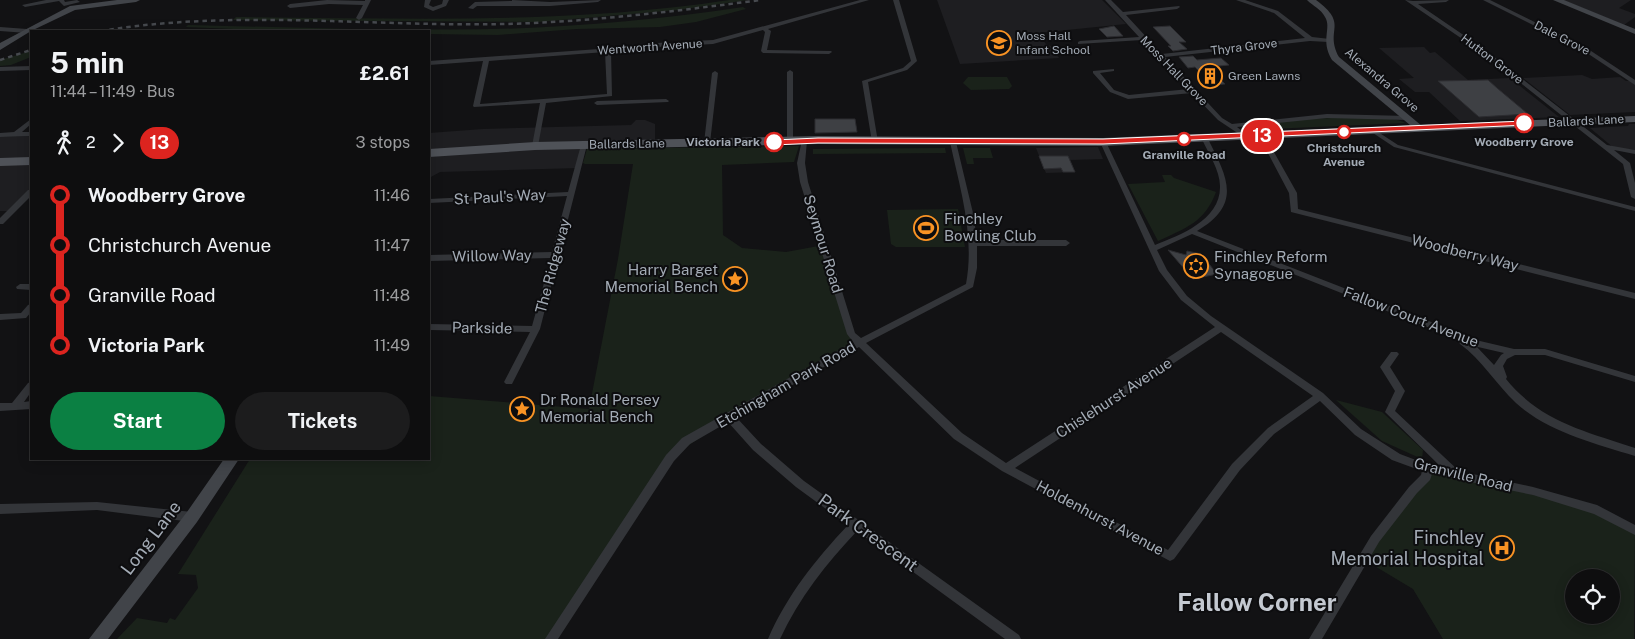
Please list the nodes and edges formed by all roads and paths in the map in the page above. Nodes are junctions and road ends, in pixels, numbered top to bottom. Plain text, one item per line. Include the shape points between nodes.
1 (136, 0) edge
2 (428, 0) edge
3 (446, 0) edge
4 (598, 0) edge
5 (866, 0) edge
6 (896, 0) edge
7 (1108, 0) edge
8 (1240, 0) edge
9 (1262, 0) edge
10 (1311, 0) edge
11 (1446, 0) edge
12 (1486, 0) edge
13 (1557, 0) edge
14 (60, 1) edge
15 (329, 1) edge
16 (368, 1) edge
17 (515, 1) edge
18 (1410, 1) edge
19 (76, 3) edge
20 (25, 6) dead end
21 (290, 6) dead end
22 (1178, 7) dead end
23 (471, 8) dead end
24 (1264, 8) junction
25 (1123, 14) junction
26 (359, 18) dead end
27 (0, 29) edge
28 (765, 29) junction
29 (27, 31) junction
30 (1635, 32) edge
31 (1143, 38) junction
32 (1310, 39) junction
33 (1328, 40) junction
34 (1080, 44) dead end
35 (0, 47) edge
36 (608, 50) junction
37 (829, 52) dead end
38 (1161, 56) junction
39 (486, 59) junction
40 (430, 63) edge
41 (30, 68) edge
42 (0, 69) edge
43 (1112, 70) dead end
44 (715, 72) dead end
45 (790, 72) dead end
46 (1635, 83) edge
47 (1193, 91) junction
48 (592, 98) junction
49 (666, 101) dead end
50 (543, 102) junction
51 (1407, 118) junction
52 (1635, 119) edge
53 (30, 122) edge
54 (1574, 122) junction
55 (1230, 126) junction
56 (1419, 128) junction
57 (1372, 130) junction
58 (30, 134) edge
59 (0, 135) edge
60 (15, 135) junction
61 (1245, 136) junction
62 (1262, 136) junction
63 (1205, 139) junction
64 (804, 141) junction
65 (790, 142) junction
66 (875, 142) junction
67 (953, 142) junction
68 (1103, 142) junction
69 (707, 143) junction
70 (584, 145) junction
71 (535, 146) junction
72 (1606, 147) junction
73 (1635, 152) edge
74 (430, 153) edge
75 (30, 161) edge
76 (0, 162) edge
77 (30, 193) edge
78 (572, 194) junction
79 (1635, 196) edge
80 (430, 200) edge
81 (1635, 209) edge
82 (1294, 210) joint
83 (0, 222) edge
84 (1193, 232) junction
85 (975, 243) junction
86 (1066, 243) dead end
87 (1152, 249) junction
88 (555, 255) junction
89 (430, 258) edge
90 (20, 287) dead end
91 (30, 287) edge
92 (1635, 296) edge
93 (30, 308) edge
94 (0, 317) edge
95 (430, 327) edge
96 (1439, 327) junction
97 (1222, 328) junction
98 (536, 329) junction
99 (860, 342) junction
100 (1514, 352) junction
101 (1394, 354) dead end
102 (1635, 379) edge
103 (509, 382) dead end
104 (1503, 382) junction
105 (30, 386) edge
106 (1320, 396) junction
107 (30, 405) edge
108 (15, 406) junction
109 (0, 407) edge
110 (730, 417) junction
111 (1635, 452) edge
112 (231, 460) edge
113 (1006, 468) junction
114 (1428, 470) junction
115 (1456, 475) junction
116 (0, 509) edge
117 (192, 517) junction
118 (856, 524) junction
119 (1635, 530) edge
120 (98, 639) edge
121 (551, 639) edge
122 (774, 639) edge
123 (1015, 639) edge
124 (1315, 639) edge

1 - 19 street
2 - 3 street via 426,6 433,9 444,5
4 - 17 street via 550,4
5 - 28 street, Wentworth Avenue
6 - 66 street via 914,60 905,69 865,81
7 - 25 street, Moss Hall Grove
8 - 24 street
9 - 24 street
10 - 33 street, Alexandra Grove via 1332,23
11 - 18 street
12 - 46 street, Dale Grove via 1590,52
13 - 30 street
14 - 19 street
14 - 20 street
15 - 16 street
15 - 21 street
16 - 26 street
17 - 23 street via 475,4
18 - 54 street, Hutton Grove via 1482,50
19 - 29 street
22 - 25 street
24 - 32 street via 1276,12
25 - 31 street, Moss Hall Grove
27 - 29 street
28 - 36 street, Wentworth Avenue via 712,42
28 - 37 street via 768,31 765,52
29 - 35 street
31 - 34 street
31 - 38 street, Moss Hall Grove
32 - 33 street, Thyra Grove
32 - 38 street, Thyra Grove
33 - 51 street, Alexandra Grove via 1335,58
36 - 39 street, Wentworth Avenue
36 - 48 street via 610,95
38 - 47 street, Moss Hall Grove
39 - 40 street, Wentworth Avenue
39 - 50 street via 476,106
41 - 42 street
43 - 47 street via 1095,72 1112,91 1128,97
44 - 69 street
45 - 65 street
47 - 55 street, Moss Hall Grove
48 - 49 street via 594,103
48 - 50 street
50 - 71 street
51 - 55 street via 1327,116
51 - 56 street, Alexandra Grove
52 - 54 main road, Ballards Lane
53 - 60 street
54 - 56 main road, Ballards Lane
54 - 72 street
55 - 61 street, Moss Hall Grove
56 - 57 main road, Ballards Lane
57 - 62 main road, Ballards Lane
57 - 81 street via 1396,146
58 - 60 street
59 - 60 street
61 - 62 main road, Ballards Lane
61 - 63 main road, Ballards Lane
62 - 82 street via 1293,194
63 - 68 main road, Ballards Lane
63 - 84 street via 1221,172 1224,188 1209,219
64 - 65 main road, Ballards Lane
64 - 66 main road, Ballards Lane
64 - 99 street, Seymour Road via 801,163 804,182 851,334
65 - 69 main road, Ballards Lane
66 - 67 main road, Ballards Lane
67 - 68 main road, Ballards Lane
67 - 85 street, Etchingham Park Road
68 - 87 street, Granville Road
69 - 70 main road, Ballards Lane
70 - 71 main road, Ballards Lane
70 - 78 street, The Ridgeway
71 - 74 main road, Ballards Lane
72 - 73 street
72 - 79 street via 1626,163
75 - 76 main road
77 - 83 street
78 - 80 street, St Paul's Way
78 - 88 street, The Ridgeway
82 - 92 street, Woodberry Way
84 - 87 street
84 - 96 street, Fallow Court Avenue
85 - 86 street
85 - 99 street, Etchingham Park Road via 975,267 970,284
87 - 97 street, Granville Road via 1163,271 1184,298
88 - 89 street, Willow Way
88 - 98 street, The Ridgeway
90 - 91 street
93 - 94 street via 23,316
95 - 98 street, Parkside
96 - 100 street, Fallow Court Avenue via 1478,344
96 - 104 street via 1471,348
97 - 106 street, Granville Road
97 - 113 street, Chislehurst Avenue
98 - 103 street, The Ridgeway
99 - 110 street, Etchingham Park Road
99 - 113 street, Holdenhurst Avenue via 958,436
100 - 102 street, Fallow Court Avenue via 1546,352
100 - 104 street via 1504,357 1498,366
101 - 115 street via 1385,367 1400,391 1390,412
104 - 111 street via 1547,421
105 - 108 street
106 - 113 street, Holdenhurst Avenue via 1271,431 1236,467 1170,556
106 - 114 street, Granville Road via 1358,432 1396,457
107 - 108 street
108 - 109 street
110 - 118 street, Park Crescent via 757,447 800,484
110 - 121 street, Etchingham Park Road via 686,441 670,458
112 - 117 street, Long Lane
114 - 115 street, Granville Road
114 - 124 street via 1426,478 1375,539
115 - 119 street, Granville Road via 1533,491 1597,510
116 - 117 street via 97,506
117 - 120 street, Long Lane
118 - 122 street via 816,567
118 - 123 street, Park Crescent

